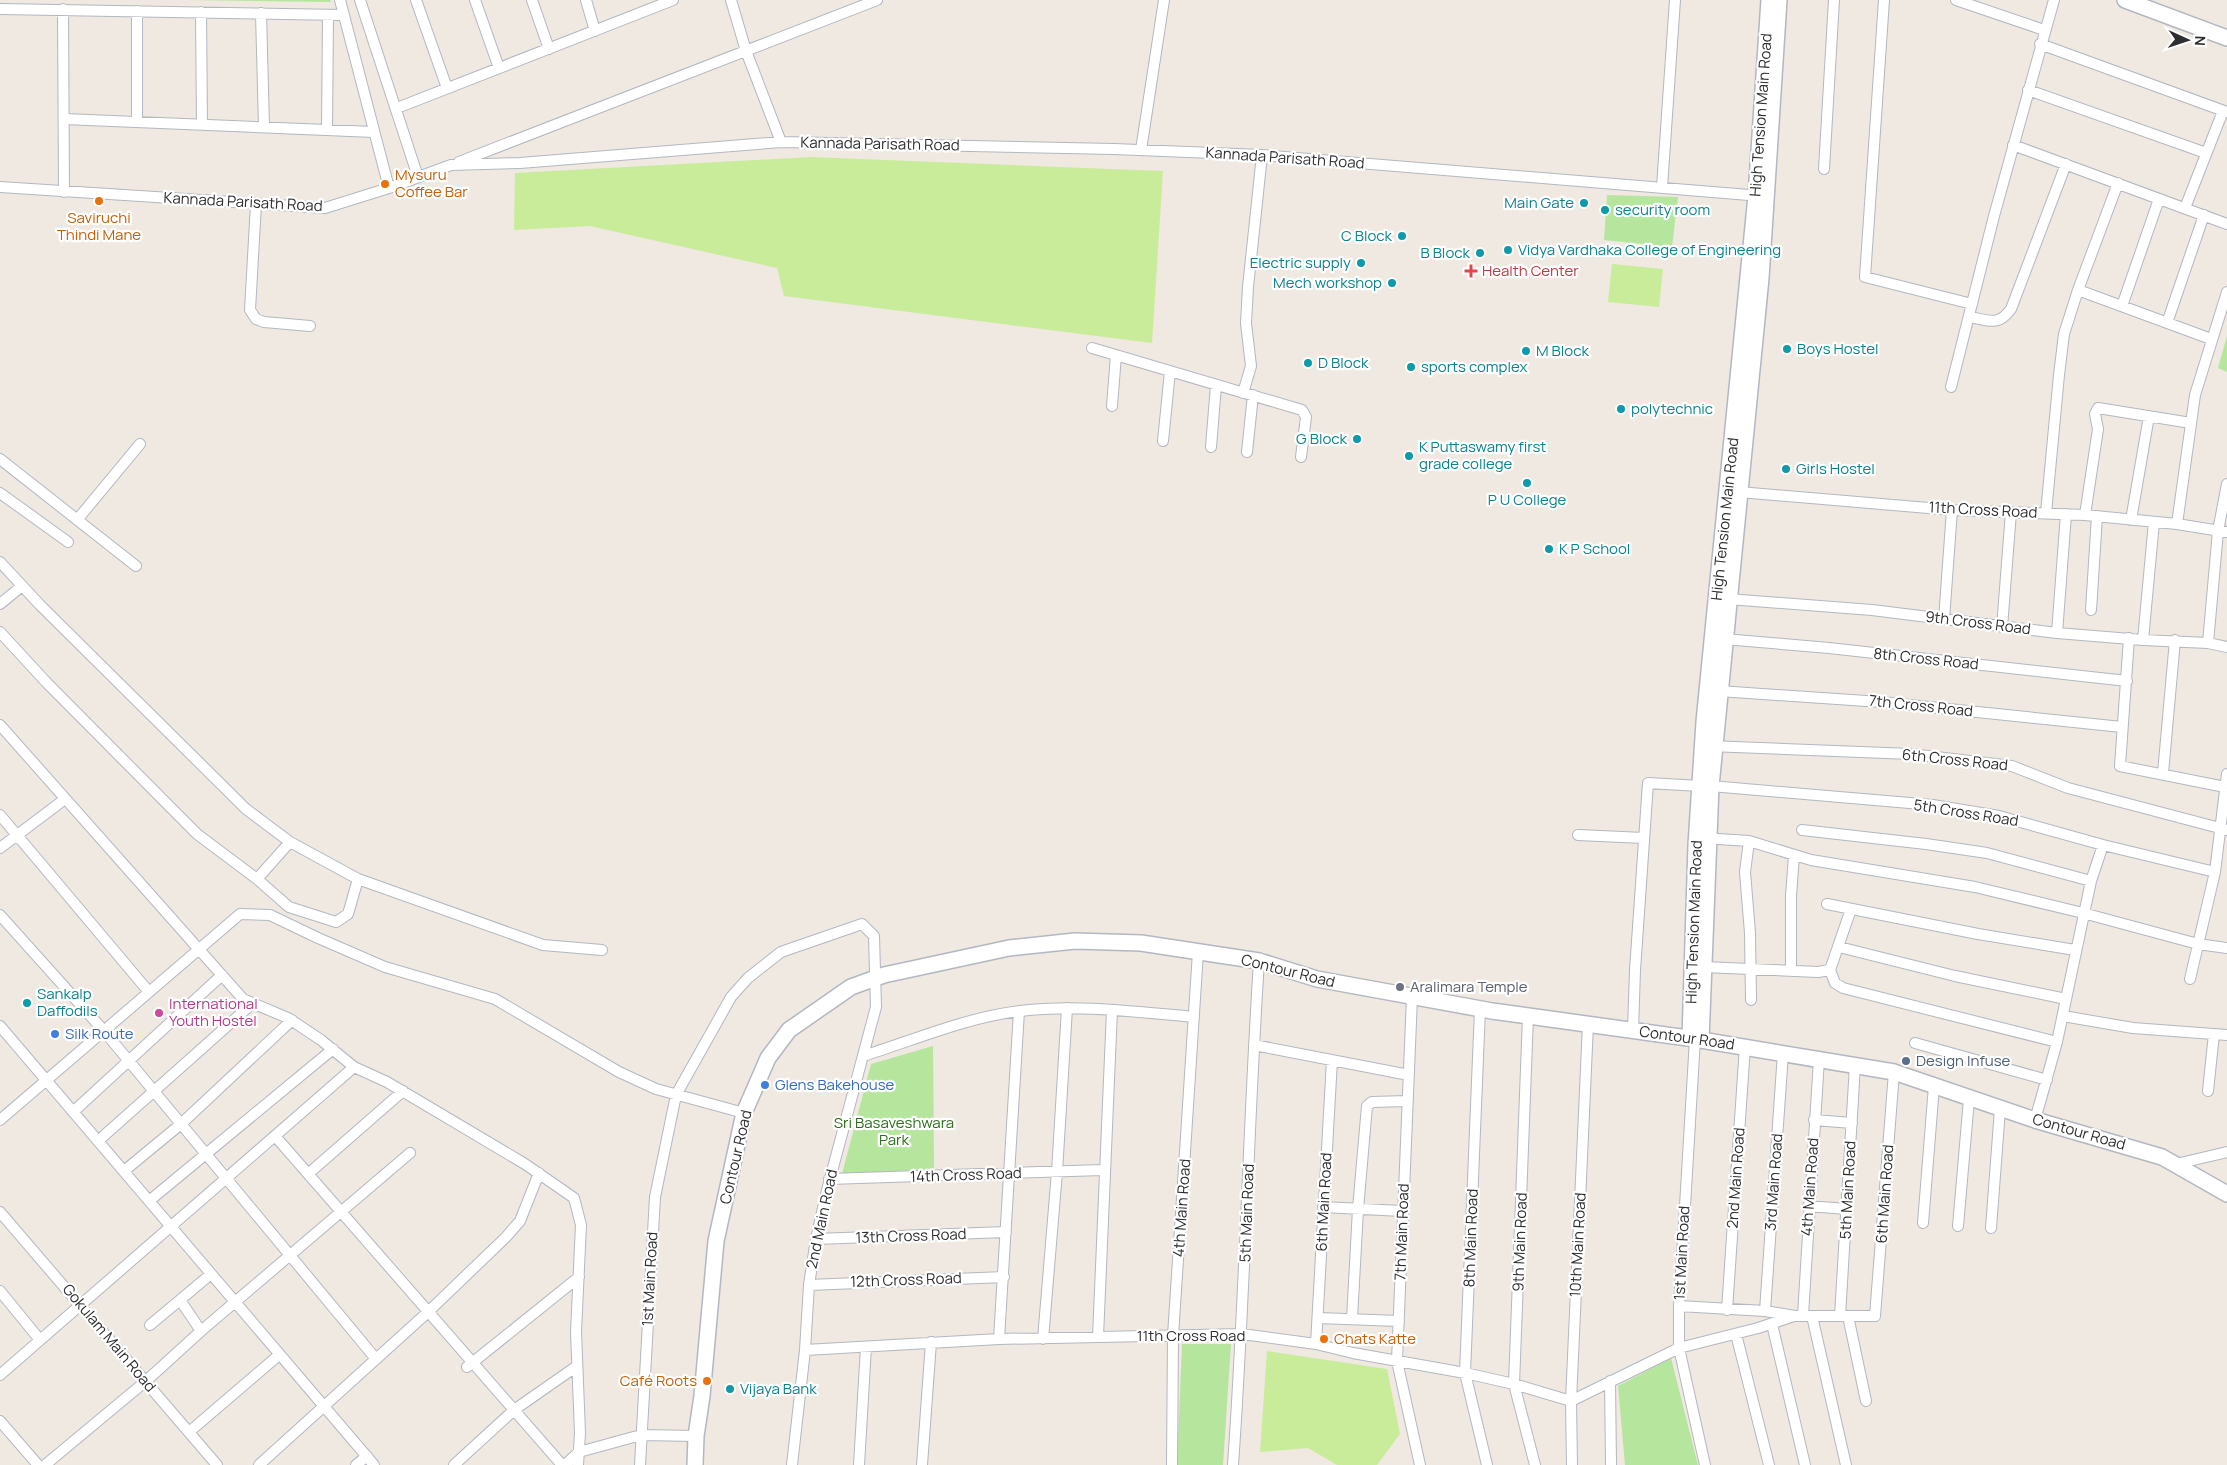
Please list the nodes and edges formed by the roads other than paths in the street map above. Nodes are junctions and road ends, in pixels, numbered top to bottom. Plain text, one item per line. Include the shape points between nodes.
1 (340, 0) edge
2 (360, 0) edge
3 (416, 0) edge
4 (475, 0) edge
5 (532, 0) edge
6 (586, 0) edge
7 (673, 0) edge
8 (731, 0) edge
9 (878, 0) edge
10 (1164, 0) edge
11 (1675, 0) edge
12 (1768, 0) edge
13 (1779, 0) edge
14 (1834, 0) edge
15 (1884, 0) edge
16 (1956, 0) edge
17 (2054, 0) edge
18 (2125, 0) edge
19 (656, 3) edge
20 (0, 9) edge
21 (63, 9) junction
22 (137, 11) junction
23 (200, 12) junction
24 (261, 13) junction
25 (328, 15) junction
26 (344, 15) junction
27 (2044, 30) junction
28 (595, 31) junction
29 (2227, 38) edge
30 (2040, 44) junction
31 (549, 49) junction
32 (746, 51) junction
33 (498, 68) junction
34 (447, 88) junction
35 (2028, 90) junction
36 (397, 108) junction
37 (2225, 112) edge
38 (64, 119) junction
39 (137, 122) junction
40 (202, 125) junction
41 (264, 127) junction
42 (327, 130) junction
43 (374, 132) junction
44 (781, 142) junction
45 (2013, 145) junction
46 (1141, 150) junction
47 (2206, 153) junction
48 (1262, 155) junction
49 (2066, 164) junction
50 (451, 165) junction
51 (1824, 169) dead end
52 (418, 177) junction
53 (2118, 183) junction
54 (0, 187) edge
55 (1662, 187) junction
56 (389, 188) junction
57 (64, 192) junction
58 (1762, 196) junction
59 (2158, 199) junction
60 (256, 204) junction
61 (2185, 208) junction
62 (2204, 215) junction
63 (2227, 224) edge
64 (2078, 290) junction
65 (2227, 292) edge
66 (1972, 304) junction
67 (2122, 306) junction
68 (1969, 317) junction
69 (2167, 322) junction
70 (310, 326) dead end
71 (2211, 338) junction
72 (1092, 348) dead end
73 (1116, 355) junction
74 (1170, 371) junction
75 (1216, 385) junction
76 (1951, 387) dead end
77 (1248, 394) junction
78 (1112, 406) dead end
79 (2149, 416) junction
80 (2191, 423) junction
81 (1163, 441) dead end
82 (140, 444) dead end
83 (1211, 447) dead end
84 (1247, 452) dead end
85 (1301, 457) dead end
86 (0, 459) edge
87 (2227, 484) edge
88 (1739, 492) junction
89 (0, 493) edge
90 (1952, 510) junction
91 (2011, 512) junction
92 (2046, 513) junction
93 (2066, 514) junction
94 (2085, 515) junction
95 (2097, 516) junction
96 (77, 520) junction
97 (2131, 520) junction
98 (2154, 522) junction
99 (2177, 524) junction
100 (2222, 531) edge
101 (68, 542) dead end
102 (0, 562) edge
103 (136, 566) dead end
104 (22, 586) junction
105 (1728, 599) junction
106 (0, 604) edge
107 (2091, 610) dead end
108 (1944, 619) junction
109 (2002, 626) junction
110 (0, 632) edge
111 (2057, 633) junction
112 (2129, 638) junction
113 (1724, 639) junction
114 (2143, 640) junction
115 (2175, 640) junction
116 (2208, 643) junction
117 (2227, 647) edge
118 (2127, 681) junction
119 (1719, 691) junction
120 (0, 725) edge
121 (2122, 727) junction
122 (1708, 746) junction
123 (2164, 774) junction
124 (2227, 774) edge
125 (1706, 786) junction
126 (2226, 787) junction
127 (66, 799) junction
128 (0, 815) edge
129 (2224, 829) edge
130 (1802, 830) dead end
131 (17, 834) junction
132 (1578, 835) dead end
133 (1644, 838) junction
134 (1702, 838) junction
135 (1749, 841) junction
136 (290, 842) junction
137 (2103, 845) junction
138 (0, 848) edge
139 (1794, 855) junction
140 (2215, 872) junction
141 (257, 879) junction
142 (358, 879) junction
143 (2091, 881) junction
144 (1827, 904) dead end
145 (1851, 909) junction
146 (2083, 913) junction
147 (0, 915) edge
148 (2198, 944) junction
149 (1839, 947) junction
150 (2227, 948) edge
151 (199, 949) junction
152 (602, 950) dead end
153 (2075, 950) junction
154 (1198, 952) junction
155 (1260, 961) junction
156 (1703, 967) junction
157 (1751, 970) junction
158 (1830, 970) junction
159 (1791, 971) junction
160 (222, 975) junction
161 (876, 978) junction
162 (2190, 979) dead end
163 (149, 992) junction
164 (1412, 997) junction
165 (2066, 999) junction
166 (1751, 1000) dead end
167 (253, 1003) junction
168 (1067, 1008) junction
169 (1480, 1009) junction
170 (1112, 1010) junction
171 (1019, 1011) junction
172 (1528, 1016) junction
173 (2063, 1016) junction
174 (1194, 1018) junction
175 (292, 1020) junction
176 (1588, 1024) junction
177 (0, 1026) edge
178 (1633, 1030) junction
179 (104, 1031) junction
180 (2214, 1034) junction
181 (2227, 1035) edge
182 (1695, 1039) junction
183 (2057, 1042) junction
184 (1915, 1043) dead end
185 (1254, 1045) junction
186 (1745, 1046) junction
187 (332, 1049) junction
188 (1783, 1053) junction
189 (863, 1056) junction
190 (1819, 1059) junction
191 (1332, 1060) junction
192 (129, 1062) junction
193 (1855, 1065) junction
194 (354, 1067) junction
195 (1894, 1072) junction
196 (1409, 1075) junction
197 (46, 1080) junction
198 (2047, 1080) junction
199 (1934, 1086) junction
200 (403, 1091) junction
201 (2208, 1091) dead end
202 (154, 1092) junction
203 (676, 1095) junction
204 (1969, 1099) junction
205 (1407, 1102) junction
206 (2000, 1109) junction
207 (73, 1112) junction
208 (744, 1113) junction
209 (0, 1120) edge
210 (1814, 1120) junction
211 (2035, 1120) junction
212 (1852, 1123) junction
213 (181, 1124) junction
214 (275, 1136) junction
215 (98, 1141) junction
216 (2227, 1152) edge
217 (410, 1153) dead end
218 (206, 1154) junction
219 (2176, 1164) junction
220 (1103, 1170) junction
221 (124, 1171) junction
222 (1057, 1172) junction
223 (538, 1173) junction
224 (308, 1174) junction
225 (1009, 1174) junction
226 (226, 1178) junction
227 (829, 1179) junction
228 (2227, 1194) edge
229 (149, 1201) junction
230 (1808, 1206) junction
231 (1323, 1207) junction
232 (1358, 1209) junction
233 (1847, 1209) junction
234 (340, 1211) junction
235 (1402, 1211) junction
236 (0, 1212) edge
237 (1923, 1223) dead end
238 (171, 1226) junction
239 (1958, 1226) dead end
240 (1991, 1228) dead end
241 (1006, 1232) junction
242 (816, 1239) junction
243 (290, 1254) junction
244 (211, 1274) junction
245 (579, 1277) junction
246 (1004, 1277) junction
247 (809, 1285) junction
248 (0, 1291) edge
249 (180, 1300) junction
250 (234, 1302) junction
251 (81, 1305) junction
252 (1679, 1306) junction
253 (1728, 1310) junction
254 (1761, 1311) junction
255 (428, 1312) junction
256 (1803, 1315) junction
257 (1844, 1316) junction
258 (1318, 1318) junction
259 (1352, 1319) junction
260 (1399, 1321) junction
261 (1772, 1324) junction
262 (150, 1326) dead end
263 (1758, 1328) junction
264 (201, 1331) junction
265 (1242, 1334) junction
266 (1736, 1334) junction
267 (1174, 1336) junction
268 (1098, 1338) junction
269 (999, 1339) junction
270 (1043, 1339) junction
271 (40, 1340) junction
272 (931, 1342) junction
273 (1316, 1344) junction
274 (866, 1347) junction
275 (1679, 1348) junction
276 (804, 1350) junction
277 (279, 1354) junction
278 (376, 1359) junction
279 (1397, 1361) junction
280 (469, 1365) junction
281 (577, 1366) junction
282 (1465, 1373) junction
283 (0, 1375) edge
284 (146, 1381) junction
285 (1610, 1382) junction
286 (1514, 1384) junction
287 (1571, 1400) junction
288 (1866, 1401) dead end
289 (324, 1407) junction
290 (514, 1410) junction
291 (0, 1421) edge
292 (189, 1432) junction
293 (641, 1435) junction
294 (696, 1436) junction
295 (579, 1452) junction
296 (366, 1456) junction
297 (213, 1464) edge
298 (38, 1465) edge
299 (45, 1465) edge
300 (259, 1465) edge
301 (356, 1465) edge
302 (374, 1465) edge
303 (454, 1465) edge
304 (564, 1465) edge
305 (578, 1465) edge
306 (640, 1465) edge
307 (695, 1465) edge
308 (792, 1465) edge
309 (859, 1465) edge
310 (922, 1465) edge
311 (1172, 1465) edge
312 (1233, 1465) edge
313 (1420, 1465) edge
314 (1487, 1465) edge
315 (1535, 1465) edge
316 (1572, 1465) edge
317 (1611, 1465) edge
318 (1705, 1465) edge
319 (1769, 1465) edge
320 (1805, 1465) edge
321 (1846, 1465) edge

1 - 26 street
2 - 36 street
3 - 34 street
4 - 33 street
5 - 31 street
6 - 28 street
7 - 19 street
8 - 32 street
9 - 32 street
10 - 46 street
11 - 55 street
12 - 58 main road, High Tension Main Road
13 - 58 main road
14 - 51 street
15 - 66 street via 1865,277
16 - 27 street
17 - 27 street
18 - 29 main road
19 - 28 street
20 - 21 street
21 - 22 street
21 - 38 street
22 - 23 street
22 - 39 street
23 - 24 street
23 - 40 street
24 - 25 street
24 - 41 street
25 - 26 street
25 - 42 street
26 - 43 street
27 - 30 street
28 - 31 street
30 - 35 street
30 - 37 street
31 - 33 street
32 - 44 street
32 - 50 street
33 - 34 street
34 - 36 street
35 - 45 street
35 - 47 street
36 - 52 street
37 - 47 street
38 - 39 street
38 - 57 street
39 - 40 street
40 - 41 street
41 - 42 street
42 - 43 street
43 - 56 street
44 - 46 street, Kannada Parisath Road
44 - 50 street, Kannada Parisath Road via 520,163
45 - 49 street
45 - 66 street
46 - 48 street, Kannada Parisath Road
47 - 61 street
48 - 55 street, Kannada Parisath Road
48 - 77 street via 1247,305
49 - 53 street
49 - 68 street via 2011,309 1999,321
50 - 52 street, Kannada Parisath Road
52 - 56 street, Kannada Parisath Road
53 - 59 street
53 - 64 street
54 - 57 street, Kannada Parisath Road
55 - 58 street, Kannada Parisath Road
56 - 60 street, Kannada Parisath Road via 325,208
57 - 60 street, Kannada Parisath Road
58 - 88 main road
58 - 122 main road, High Tension Main Road
59 - 61 street
59 - 67 street
60 - 70 street via 250,310 256,319 264,322
61 - 62 street
62 - 63 street
62 - 69 street
64 - 67 street
64 - 92 street via 2064,334
65 - 71 street
66 - 68 street
67 - 69 street
68 - 76 street
69 - 71 street
71 - 80 street via 2195,395
72 - 73 street
73 - 74 street
73 - 78 street
74 - 75 street
74 - 81 street
75 - 77 street
75 - 83 street
77 - 84 street
77 - 85 street via 1305,413
79 - 80 street
79 - 94 street via 2097,409 2098,429
79 - 97 street
80 - 99 street
82 - 96 street
86 - 96 street
87 - 100 street
88 - 90 street, 11th Cross Road
88 - 105 main road
89 - 101 street
90 - 91 street, 11th Cross Road
90 - 108 street
91 - 92 street, 11th Cross Road
91 - 109 street
92 - 93 street, 11th Cross Road
93 - 94 street, 11th Cross Road
93 - 111 street
94 - 95 street, 11th Cross Road
95 - 97 street, 11th Cross Road
95 - 107 street
96 - 103 street
97 - 98 street, 11th Cross Road
98 - 99 street, 11th Cross Road
98 - 114 street
99 - 100 street, 11th Cross Road
100 - 116 street
102 - 104 street
104 - 106 street
104 - 136 street via 246,809
105 - 108 street, 9th Cross Road
105 - 113 main road
108 - 109 street, 9th Cross Road
109 - 111 street, 9th Cross Road
110 - 141 street via 197,834
111 - 112 street, 9th Cross Road
112 - 114 street, 9th Cross Road
112 - 118 street
113 - 118 street, 8th Cross Road
113 - 119 main road
114 - 115 street, 9th Cross Road
115 - 116 street, 9th Cross Road
115 - 123 street
116 - 117 street, 9th Cross Road
118 - 121 street
119 - 121 street, 7th Cross Road via 1881,702
119 - 122 main road
120 - 127 street
121 - 123 street via 2120,766
122 - 125 main road, High Tension Main Road
122 - 129 street, 6th Cross Road via 1911,754 2012,766 2068,788
123 - 126 street
124 - 126 street
125 - 133 street, 5th Cross Road via 1648,783
125 - 134 main road, High Tension Main Road
125 - 137 street, 5th Cross Road via 1933,805 1999,816
126 - 129 street
127 - 131 street
127 - 151 street
128 - 131 street
129 - 140 street
130 - 143 street via 1987,853
131 - 138 street
131 - 163 street
132 - 133 street
133 - 178 street
134 - 135 street
134 - 156 main road
134 - 182 main road, High Tension Main Road
135 - 139 street
135 - 157 street via 1745,872
136 - 141 street
136 - 142 street
137 - 140 street, 5th Cross Road
137 - 143 street
139 - 146 street via 1975,887
139 - 159 street
140 - 148 street
141 - 142 street via 289,907 336,922 348,914
142 - 152 street via 543,945
143 - 146 street
144 - 145 street
145 - 149 street
145 - 153 street
146 - 148 street
146 - 153 street
147 - 179 street
148 - 150 street
148 - 162 street
149 - 158 street
149 - 165 street
151 - 160 street
151 - 163 street
151 - 203 street via 240,914 270,915 385,967 495,999 619,1072
153 - 165 street
154 - 155 main road, Contour Road
154 - 161 main road, Contour Road via 1141,943 1075,941 1008,948
154 - 174 street, 4th Main Road
155 - 164 main road, Contour Road via 1317,979
155 - 185 street, 5th Main Road
156 - 157 street
156 - 182 main road
157 - 159 street
157 - 166 street
158 - 159 street
158 - 183 street via 1835,983 1843,988
160 - 167 street via 243,998
160 - 192 street
161 - 189 street, 2nd Main Road via 876,1007
161 - 203 street, 1st Main Road via 874,936 862,924 781,952 748,978 731,997
161 - 208 main road, Contour Road via 851,987 789,1030 768,1058
163 - 179 street
164 - 169 main road, Contour Road
164 - 196 street, 7th Main Road
165 - 173 street
167 - 175 street
167 - 202 street
168 - 170 street
168 - 171 street
168 - 222 street
169 - 172 main road, Contour Road
169 - 282 street, 8th Main Road
170 - 174 street
170 - 220 street
171 - 189 street via 979,1019
171 - 225 street
172 - 176 main road, Contour Road
172 - 286 street, 9th Main Road
173 - 180 street via 2133,1028
173 - 183 street
174 - 267 street, 4th Main Road
175 - 187 street
175 - 213 street
176 - 178 main road, Contour Road
176 - 287 street, 10th Main Road
177 - 197 street
178 - 182 main road, Contour Road
179 - 192 street
179 - 197 street
180 - 181 street
180 - 201 street
182 - 186 main road, Contour Road
182 - 252 street, 1st Main Road
183 - 198 street
184 - 198 street
185 - 191 street
185 - 265 street, 5th Main Road
186 - 188 main road, Contour Road
186 - 253 street, 2nd Main Road
187 - 194 street
187 - 218 street
188 - 190 main road, Contour Road
188 - 254 street, 3rd Main Road
189 - 227 street, 2nd Main Road
190 - 193 main road, Contour Road
190 - 210 street, 4th Main Road
191 - 196 street
191 - 231 street, 6th Main Road
192 - 202 street
192 - 207 street
193 - 195 main road, Contour Road
193 - 212 street, 5th Main Road
194 - 200 street
194 - 214 street
195 - 199 main road, Contour Road
195 - 257 street, 6th Main Road via 1875,1316
196 - 205 street, 7th Main Road
197 - 207 street
197 - 209 street
198 - 211 street
199 - 204 main road, Contour Road
199 - 237 street
200 - 223 street
200 - 224 street
202 - 213 street
202 - 215 street
203 - 208 street
203 - 293 street, 1st Main Road via 655,1197
204 - 206 main road, Contour Road
204 - 239 street
205 - 232 street via 1368,1104
205 - 235 street, 7th Main Road
206 - 211 main road, Contour Road
206 - 240 street
207 - 215 street
208 - 294 main road, Contour Road via 716,1241
210 - 212 street
210 - 230 street, 4th Main Road
211 - 219 main road, Contour Road via 2147,1152
212 - 233 street, 5th Main Road
213 - 218 street
213 - 221 street
214 - 224 street
214 - 226 street
215 - 221 street
216 - 219 street
217 - 234 street
218 - 226 street
218 - 229 street
219 - 228 main road, Contour Road
220 - 222 street, 14th Cross Road
220 - 268 street
221 - 229 street
222 - 225 street, 14th Cross Road
222 - 270 street
223 - 245 street via 574,1198 581,1225
223 - 255 street via 520,1221
224 - 234 street
225 - 227 street, 14th Cross Road
225 - 241 street
226 - 238 street
226 - 243 street
227 - 242 street, 2nd Main Road
229 - 238 street
230 - 233 street
230 - 256 street, 4th Main Road
231 - 232 street
231 - 258 street, 6th Main Road
232 - 235 street
232 - 259 street
233 - 257 street, 5th Main Road
234 - 243 street
234 - 255 street
235 - 260 street, 7th Main Road
236 - 251 street, Gokulam Main Road
238 - 244 street
238 - 251 street
241 - 242 street, 13th Cross Road
241 - 246 street
242 - 247 street, 2nd Main Road
243 - 250 street
243 - 278 street
244 - 249 street
244 - 250 street
245 - 280 street
245 - 281 street
246 - 247 street, 12th Cross Road
246 - 269 street
247 - 276 street, 2nd Main Road
248 - 271 street
249 - 262 street
249 - 264 street
250 - 264 street
250 - 277 street
251 - 271 street
251 - 284 street, Gokulam Main Road
252 - 253 street
252 - 275 street, 1st Main Road
253 - 254 street
254 - 256 street
254 - 263 street, 3rd Main Road
255 - 278 street
255 - 280 street
256 - 257 street
256 - 261 street
256 - 321 street, 4th Main Road
257 - 288 street, 5th Main Road
258 - 259 street
258 - 273 street, 6th Main Road
259 - 260 street
260 - 279 street, 7th Main Road
261 - 263 street
261 - 320 street
263 - 266 street
264 - 284 street
265 - 267 street, 11th Cross Road
265 - 273 street, 11th Cross Road
265 - 312 street, 5th Main Road
266 - 275 street
266 - 319 street
267 - 268 street, 11th Cross Road
267 - 311 street, 4th Main Road
268 - 270 street, 11th Cross Road
269 - 270 street, 11th Cross Road
269 - 272 street, 11th Cross Road
271 - 283 street
272 - 274 street, 11th Cross Road
272 - 310 street
273 - 279 street, 11th Cross Road
274 - 276 street, 11th Cross Road
274 - 309 street
275 - 285 street
275 - 318 street, 1st Main Road
276 - 308 street, 2nd Main Road
277 - 289 street
277 - 292 street
278 - 289 street
279 - 282 street, 11th Cross Road
279 - 313 street, 7th Main Road
280 - 290 street
281 - 290 street
281 - 295 street
282 - 286 street, 11th Cross Road
282 - 314 street, 8th Main Road
284 - 292 street, Gokulam Main Road
284 - 299 street
285 - 287 street
285 - 317 street
286 - 287 street, 11th Cross Road
286 - 315 street, 9th Main Road
287 - 316 street, 10th Main Road
289 - 296 street
289 - 300 street
290 - 303 street
290 - 304 street
291 - 298 street
292 - 297 street, Gokulam Main Road
293 - 294 street
293 - 295 street
293 - 306 street, 1st Main Road
294 - 307 main road, Contour Road
295 - 304 street
295 - 305 street
296 - 301 street
296 - 302 street

